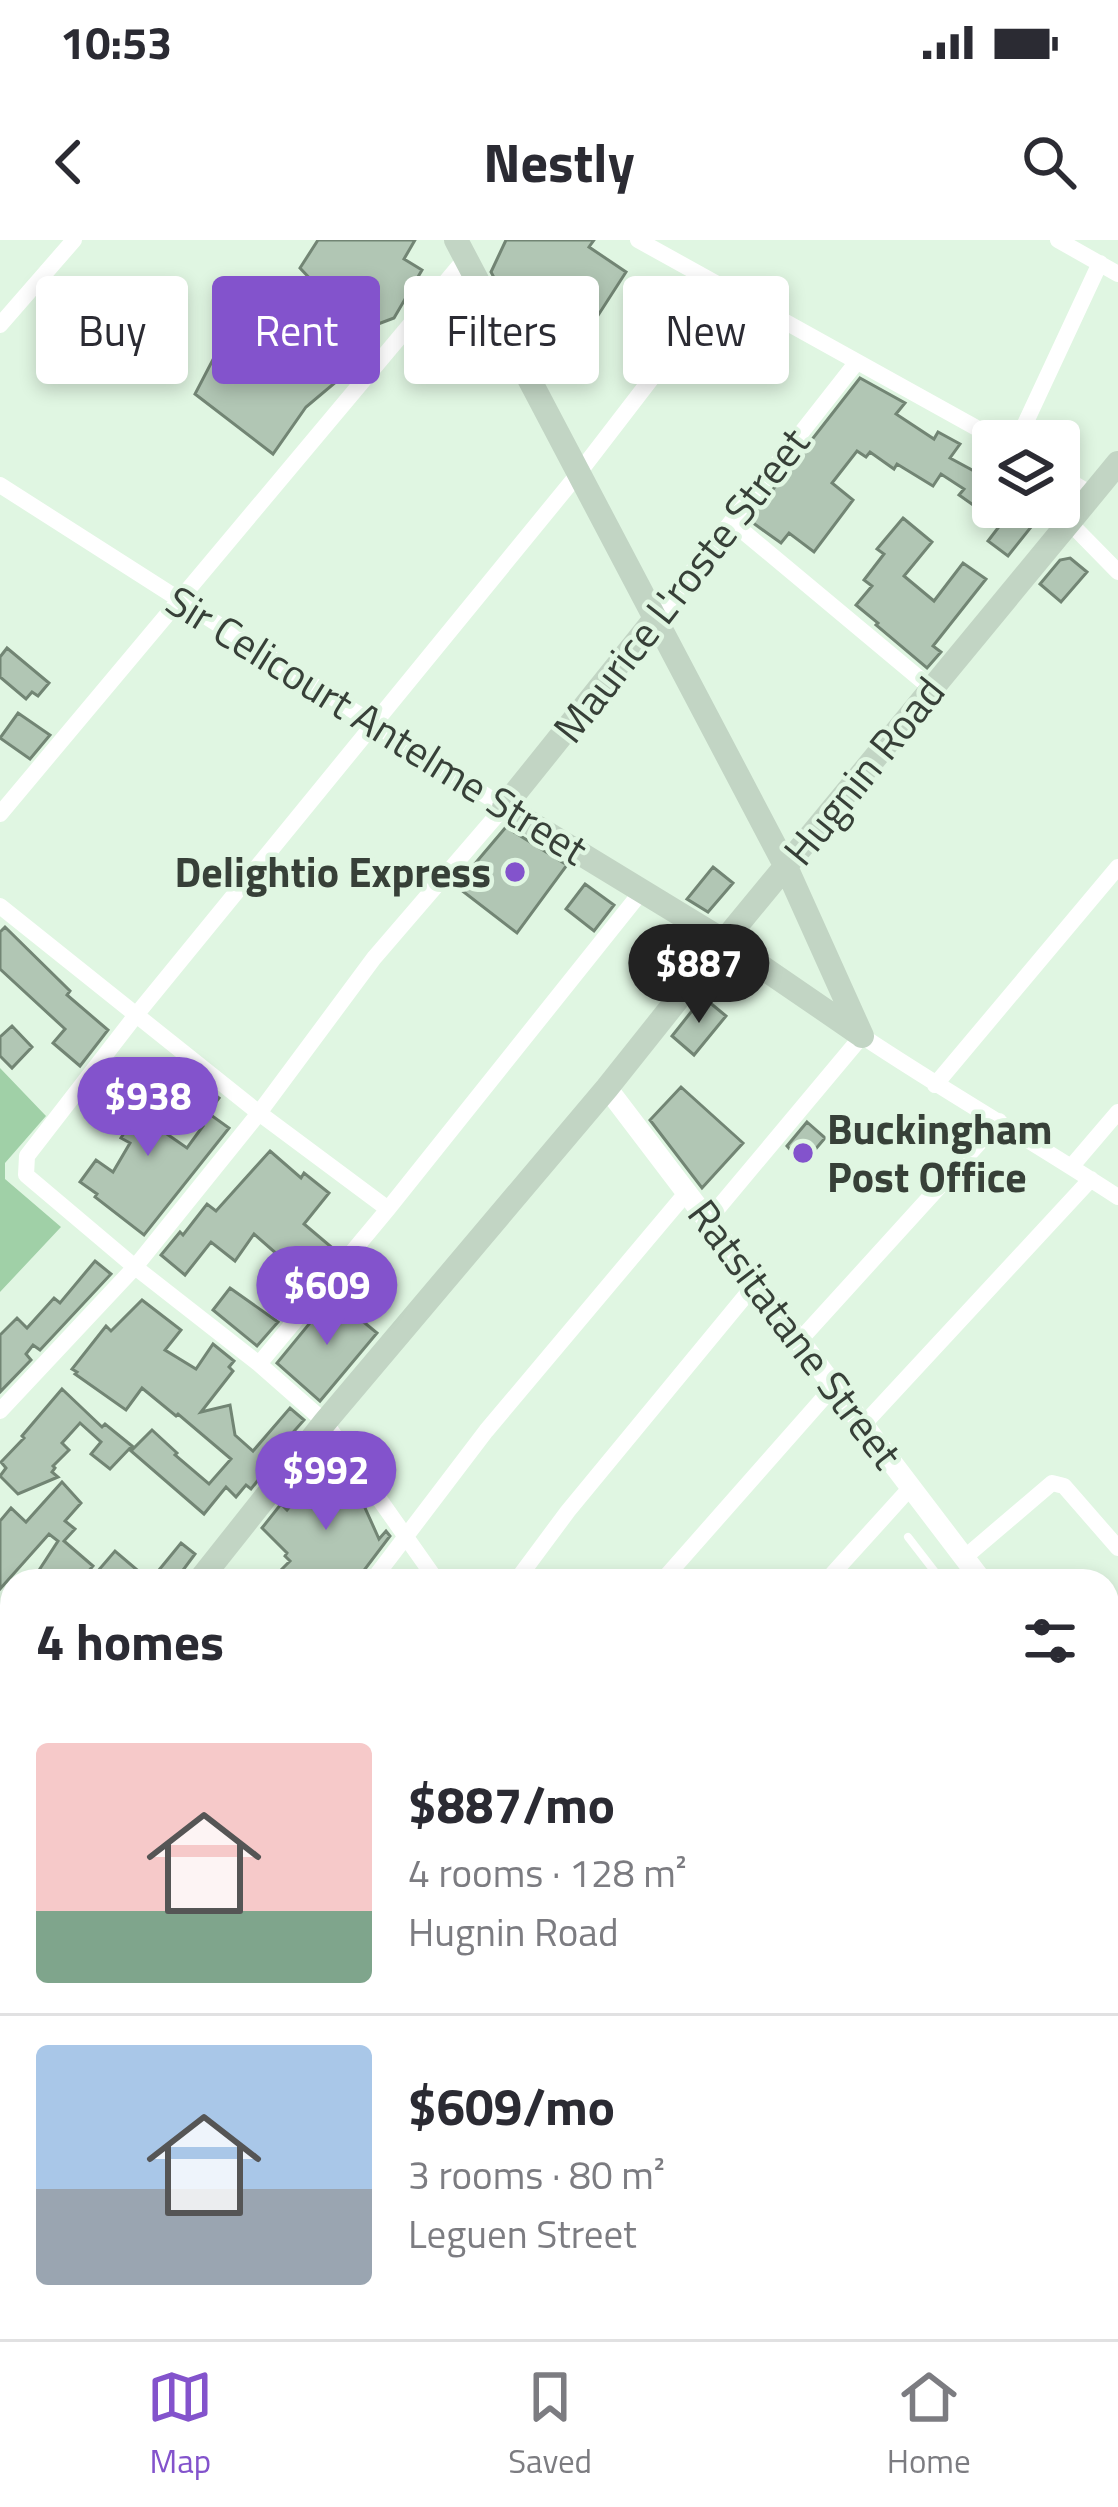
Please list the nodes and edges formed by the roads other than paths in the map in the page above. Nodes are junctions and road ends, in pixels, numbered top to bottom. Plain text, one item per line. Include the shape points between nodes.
1 (74, 240) edge
2 (1058, 240) edge
3 (645, 242) edge
4 (461, 249) edge
5 (1100, 263) junction
6 (1118, 274) edge
7 (701, 276) edge
8 (0, 325) edge
9 (789, 325) edge
10 (856, 362) junction
11 (647, 384) edge
12 (1027, 420) edge
13 (972, 426) edge
14 (1118, 463) edge
15 (578, 474) junction
16 (0, 485) edge
17 (1080, 487) edge
18 (1091, 494) junction
19 (1080, 507) edge
20 (733, 523) junction
21 (1062, 528) edge
22 (1075, 528) edge
23 (1118, 572) edge
24 (179, 602) junction
25 (654, 620) junction
26 (932, 689) junction
27 (374, 725) junction
28 (504, 807) junction
29 (0, 814) edge
30 (786, 867) junction
31 (1118, 867) edge
32 (642, 891) junction
33 (0, 906) edge
34 (724, 941) junction
35 (136, 1016) junction
36 (862, 1036) junction
37 (935, 1084) junction
38 (608, 1088) junction
39 (1118, 1112) edge
40 (259, 1113) junction
41 (998, 1121) junction
42 (1071, 1167) junction
43 (1091, 1179) junction
44 (687, 1192) junction
45 (1118, 1197) edge
46 (388, 1209) junction
47 (708, 1220) junction
48 (135, 1267) junction
49 (756, 1283) junction
50 (800, 1341) junction
51 (259, 1364) junction
52 (834, 1386) junction
53 (0, 1412) edge
54 (325, 1422) junction
55 (863, 1425) junction
56 (911, 1487) junction
57 (1118, 1514) edge
58 (1102, 1529) junction
59 (407, 1537) junction
60 (908, 1537) dead end
61 (1118, 1548) edge
62 (964, 1558) junction
63 (209, 1569) edge
64 (382, 1569) edge
65 (429, 1569) edge
66 (525, 1569) edge
67 (673, 1569) edge
68 (837, 1569) edge
69 (933, 1569) edge
70 (973, 1569) edge

1 - 8 street
2 - 5 street
3 - 7 street
4 - 15 main road
4 - 24 street
5 - 6 street
5 - 12 street
9 - 10 street
10 - 13 street
10 - 20 street, Maurice L'roste Street
11 - 15 street
14 - 18 main road, Hugnin Road
15 - 25 main road
15 - 27 street
16 - 24 street, Sir Celicourt Antelme Street
17 - 18 street
18 - 19 main road, Hugnin Road
20 - 25 street, Maurice L'roste Street
20 - 26 street
21 - 26 main road, Hugnin Road
22 - 23 street
24 - 27 street, Sir Celicourt Antelme Street
24 - 29 street
25 - 28 main road, Maurice L'roste Street
25 - 30 main road
26 - 30 main road, Hugnin Road
27 - 28 street, Sir Celicourt Antelme Street
27 - 35 street
28 - 32 main road, Sir Celicourt Antelme Street
28 - 40 street via 374,958
30 - 34 main road, Hugnin Road
30 - 36 main road
31 - 37 street
32 - 34 main road, Sir Celicourt Antelme Street
32 - 46 street
33 - 35 street
34 - 36 main road, Sir Celicourt Antelme Street
34 - 38 main road, Hugnin Road
35 - 40 street
35 - 48 street via 27,1156 26,1175
36 - 37 street, Sir Celicourt Antelme Street
36 - 47 street
37 - 41 street, Sir Celicourt Antelme Street
38 - 44 street, Ratsitatane Street
38 - 54 main road, Hugnin Road
39 - 42 street
40 - 46 street
40 - 48 street
41 - 42 street, Sir Celicourt Antelme Street
41 - 50 street
42 - 43 street, Sir Celicourt Antelme Street
43 - 45 street, Sir Celicourt Antelme Street
43 - 55 street
44 - 47 street, Ratsitatane Street
44 - 59 street
46 - 51 street
47 - 49 street, Ratsitatane Street
48 - 51 street
48 - 53 street
49 - 50 street, Ratsitatane Street
49 - 66 street
50 - 52 street, Ratsitatane Street
51 - 54 street
52 - 55 street, Ratsitatane Street
52 - 67 street
54 - 59 street
54 - 63 main road, Hugnin Road
55 - 56 street, Ratsitatane Street
56 - 62 street, Ratsitatane Street
56 - 68 street
57 - 58 street
58 - 61 street
58 - 62 street via 1052,1483
59 - 64 street
59 - 65 street
60 - 69 lane
62 - 70 street, Ratsitatane Street

